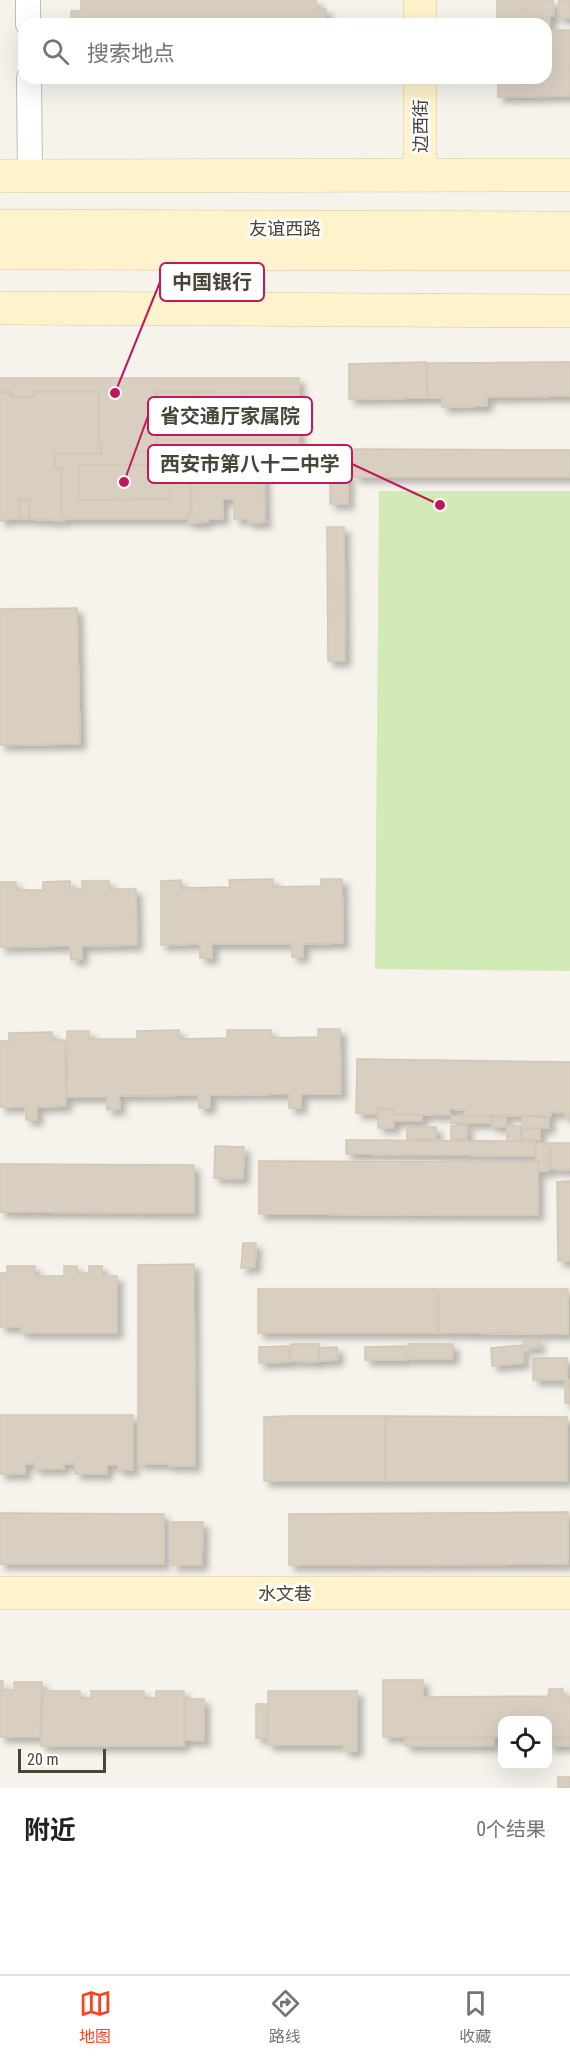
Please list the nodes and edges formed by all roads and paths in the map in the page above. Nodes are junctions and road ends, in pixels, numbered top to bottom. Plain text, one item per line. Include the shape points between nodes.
1 (28, 0) edge
2 (420, 0) edge
3 (28, 18) edge
4 (420, 18) edge
5 (28, 84) edge
6 (420, 84) edge
7 (420, 175) junction
8 (570, 175) edge
9 (15, 176) edge
10 (0, 226) edge
11 (570, 228) edge
12 (0, 253) edge
13 (570, 254) edge
14 (0, 308) edge
15 (570, 311) edge
16 (0, 1593) edge
17 (570, 1593) edge

1 - 3 street
2 - 4 street
5 - 9 street
6 - 7 street, 边西街
7 - 8 street
7 - 9 street
10 - 11 street, 友谊西路
12 - 13 street, 友谊西路
14 - 15 street
16 - 17 street, 水文巷

